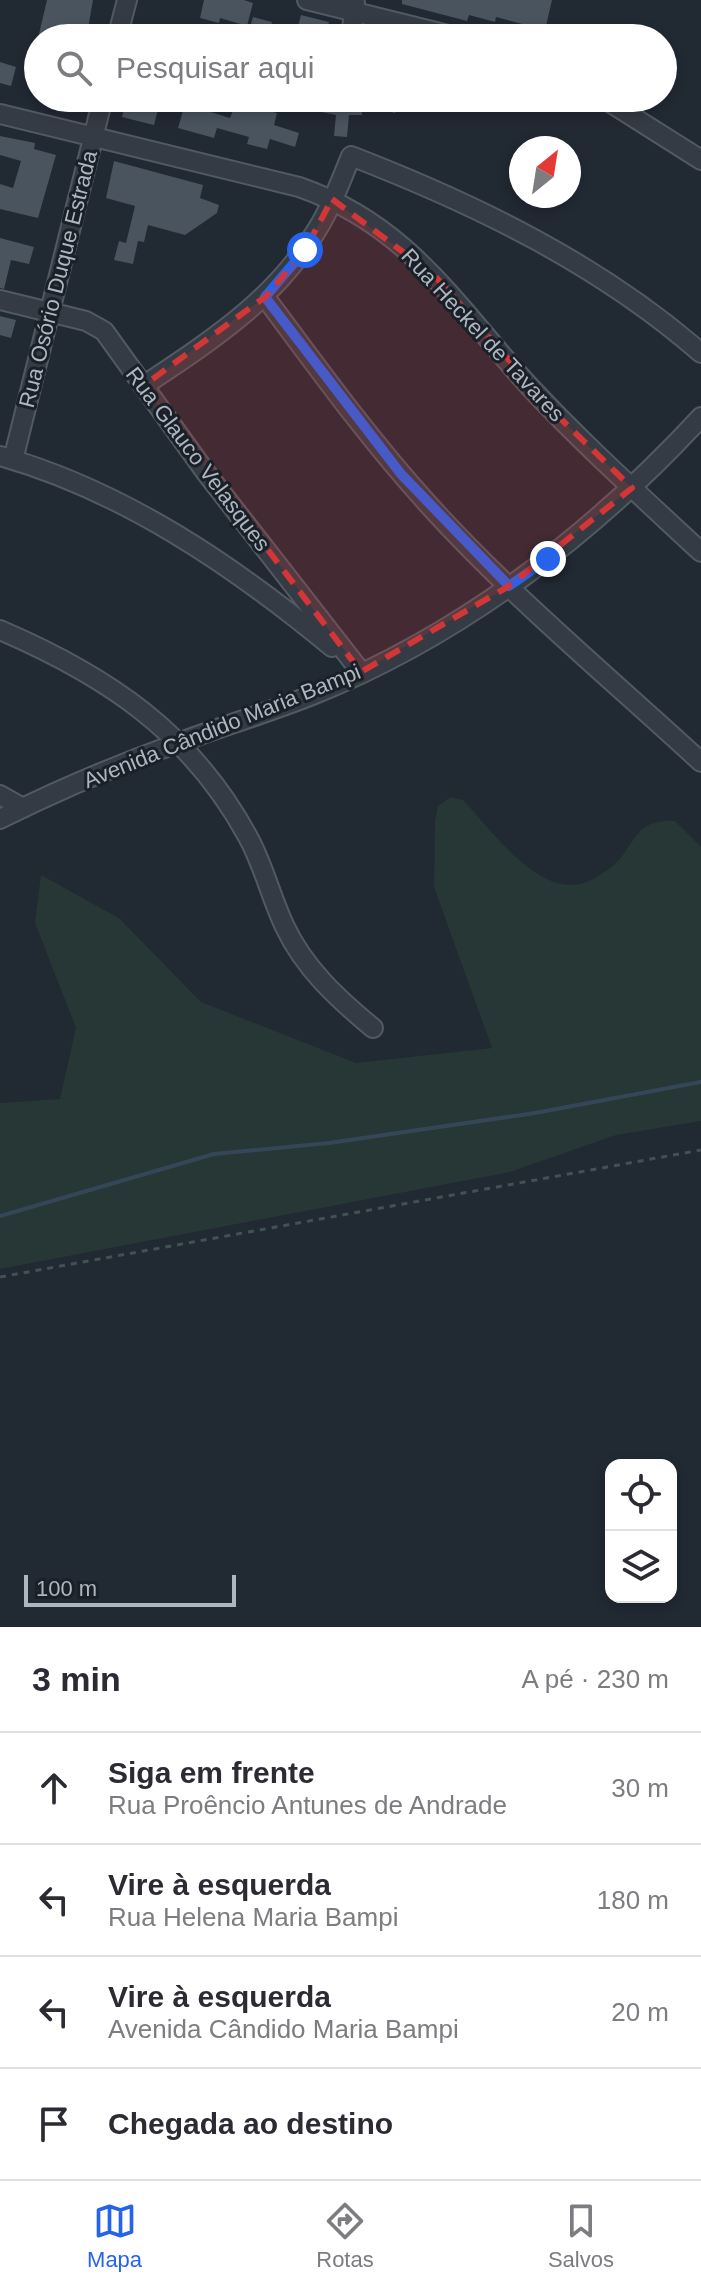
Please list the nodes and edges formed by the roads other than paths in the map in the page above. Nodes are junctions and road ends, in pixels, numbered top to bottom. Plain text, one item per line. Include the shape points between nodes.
1 (127, 0) edge
2 (307, 0) edge
3 (355, 6) edge
4 (121, 24) edge
5 (414, 24) edge
6 (99, 112) edge
7 (625, 112) edge
8 (0, 114) edge
9 (93, 136) junction
10 (701, 160) edge
11 (332, 199) junction
12 (265, 297) junction
13 (0, 300) edge
14 (49, 312) junction
15 (701, 353) edge
16 (143, 386) junction
17 (701, 417) edge
18 (6, 458) edge
19 (632, 488) junction
20 (701, 552) edge
21 (509, 586) junction
22 (0, 630) edge
23 (361, 672) junction
24 (180, 742) junction
25 (701, 762) edge
26 (0, 795) edge
27 (23, 808) junction
28 (0, 819) edge
29 (373, 1028) dead end

1 - 4 street
2 - 3 street
3 - 5 street
6 - 9 street, Rua Osório Duque Estrada
7 - 10 street
8 - 9 street, Rua Heckel de Tavares
9 - 11 street, Rua Heckel de Tavares
9 - 14 street, Rua Osório Duque Estrada
11 - 12 street via 305,250
11 - 15 street via 351,156 504,222 630,298
11 - 19 street, Rua Heckel de Tavares via 404,247 434,275 528,385
12 - 16 street
12 - 21 street via 401,474
13 - 14 street, Rua Glauco Velasques
14 - 16 street, Rua Glauco Velasques via 104,331
14 - 18 street, Rua Osório Duque Estrada
16 - 23 street, Rua Glauco Velasques
17 - 19 street, Avenida Cândido Maria Bampi
18 - 23 street via 131,509 184,539 276,603
19 - 20 street, Rua Heckel de Tavares
19 - 21 street, Avenida Cândido Maria Bampi
21 - 23 street, Avenida Cândido Maria Bampi
21 - 25 street
22 - 24 street via 105,682
23 - 24 street, Avenida Cândido Maria Bampi
24 - 27 street, Avenida Cândido Maria Bampi
24 - 29 street via 234,811 303,959
26 - 27 street
27 - 28 street, Avenida Cândido Maria Bampi

